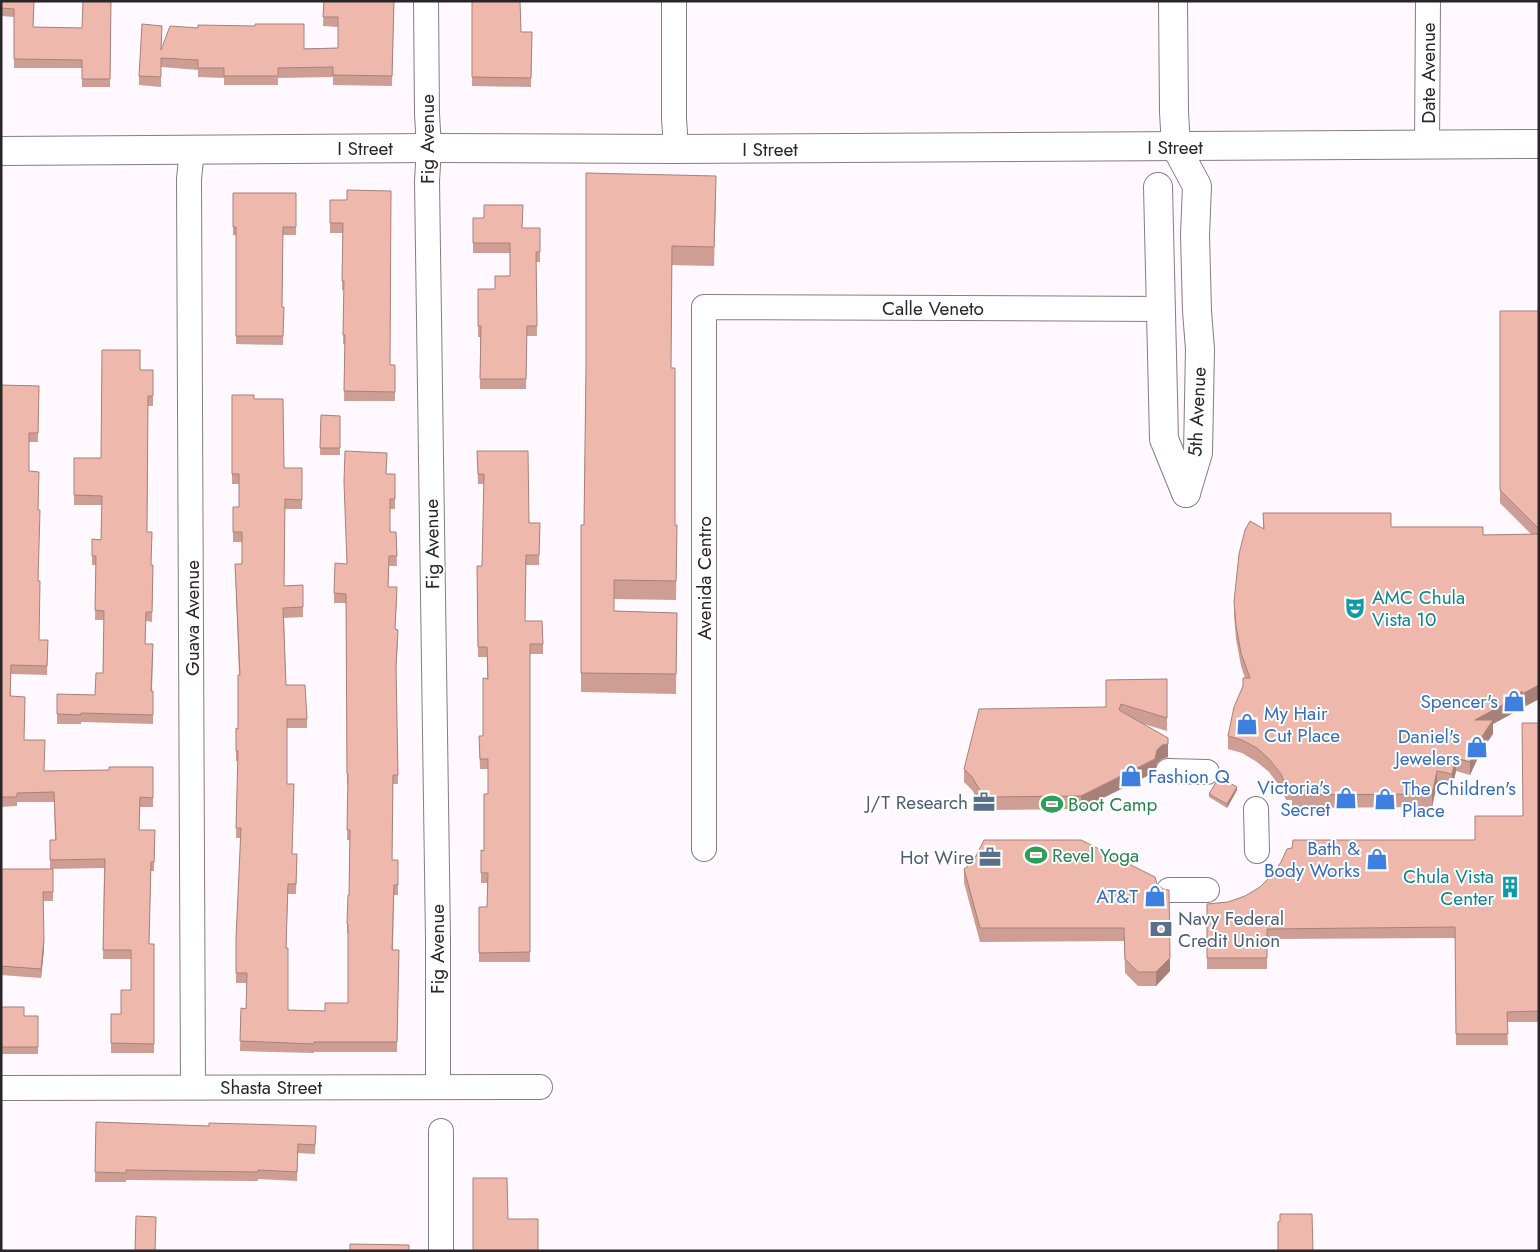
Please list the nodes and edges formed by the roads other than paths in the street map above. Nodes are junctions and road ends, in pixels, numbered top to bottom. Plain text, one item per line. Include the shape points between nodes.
1 (426, 1) edge
2 (674, 1) edge
3 (1173, 1) edge
4 (1428, 1) edge
5 (1539, 144) edge
6 (1427, 145) junction
7 (1176, 147) junction
8 (428, 148) junction
9 (192, 149) junction
10 (676, 149) junction
11 (1, 151) edge
12 (704, 306) joint
13 (1161, 309) junction
14 (1168, 771) dead end
15 (1207, 772) dead end
16 (1256, 808) dead end
17 (704, 849) dead end
18 (1257, 851) dead end
19 (1169, 890) edge
20 (1207, 890) dead end
21 (540, 1086) dead end
22 (193, 1087) junction
23 (438, 1087) junction
24 (1, 1088) edge
25 (441, 1131) dead end
26 (441, 1251) edge

1 - 8 street, Fig Avenue
2 - 10 street
3 - 7 street, 5th Avenue
4 - 6 street, Date Avenue
5 - 6 street, I Street
6 - 7 street, I Street
7 - 10 street, I Street
7 - 13 street, 5th Avenue via 1159,184
7 - 13 street, 5th Avenue via 1197,186 1198,453 1186,493 1164,439
8 - 9 street, I Street
8 - 10 street, I Street
8 - 23 street, Fig Avenue
9 - 11 street, I Street
9 - 22 street, Guava Avenue via 189,187
12 - 13 street, Calle Veneto
12 - 17 street, Avenida Centro
14 - 15 street
16 - 18 street
19 - 20 street
21 - 23 street, Shasta Street
22 - 23 street, Shasta Street
22 - 24 street, Shasta Street
25 - 26 street

